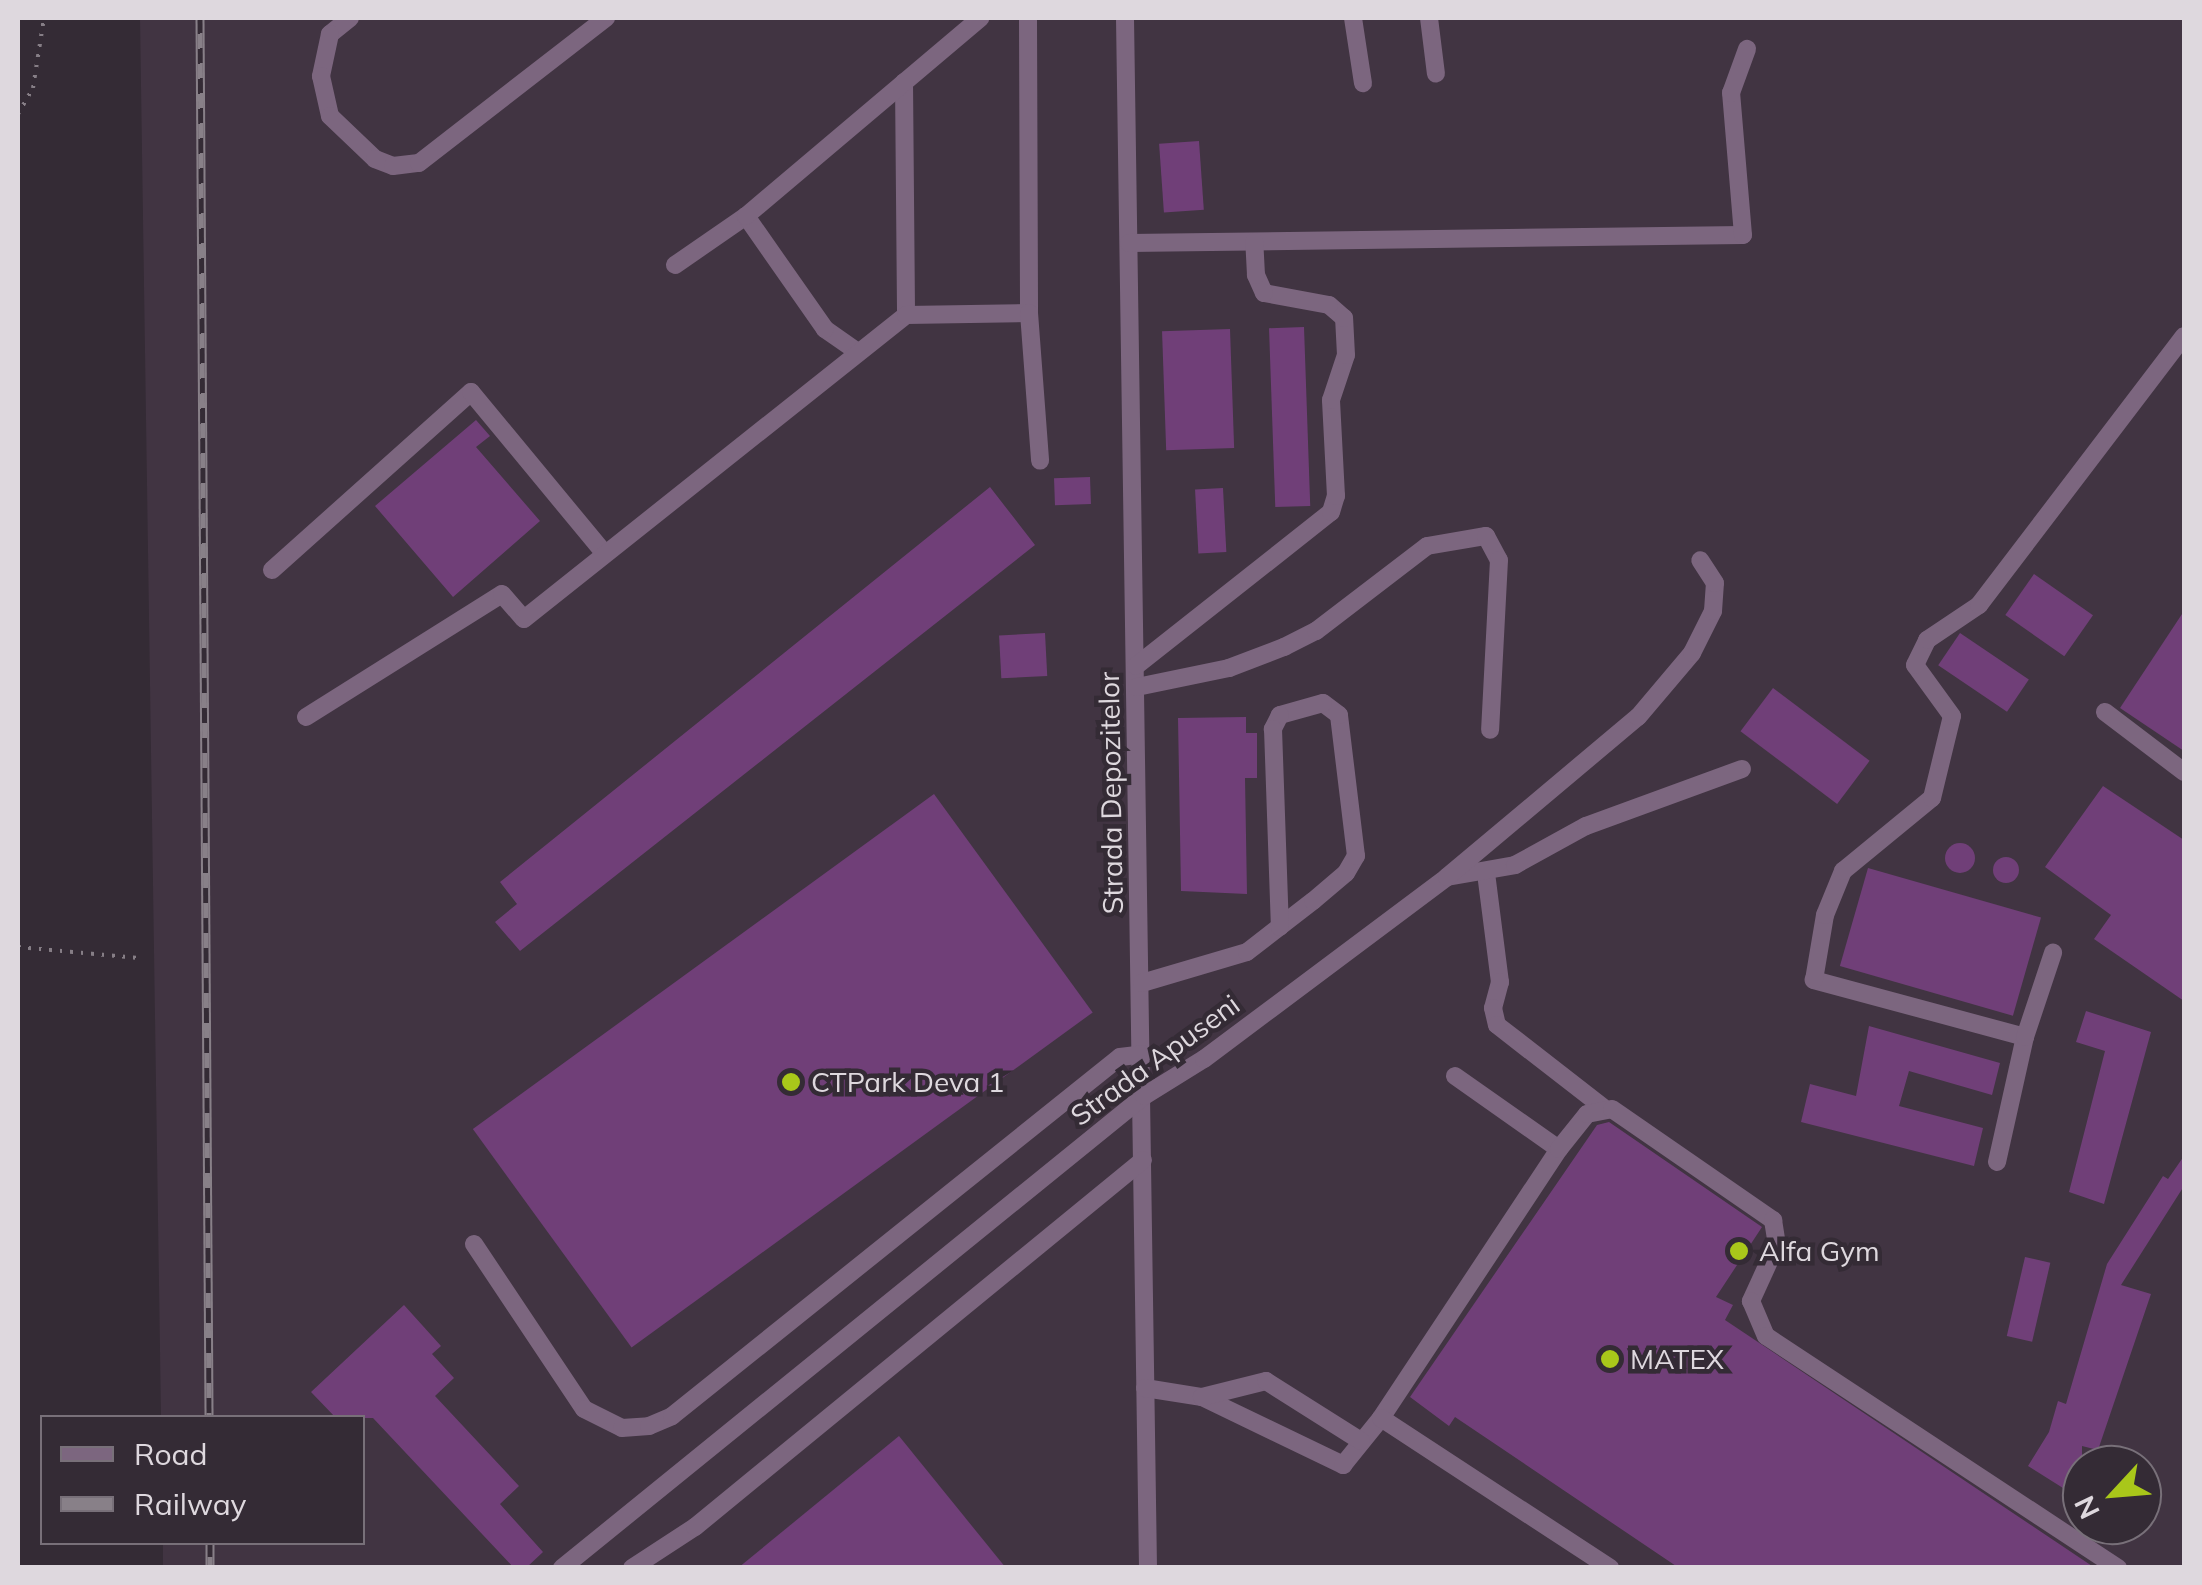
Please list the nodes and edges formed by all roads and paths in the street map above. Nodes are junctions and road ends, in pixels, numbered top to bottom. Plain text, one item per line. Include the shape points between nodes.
1 (44, 18) edge
2 (350, 18) edge
3 (606, 18) edge
4 (980, 18) edge
5 (1028, 18) edge
6 (1125, 18) edge
7 (1353, 18) edge
8 (1428, 18) edge
9 (1747, 49) dead end
10 (1436, 74) dead end
11 (904, 82) junction
12 (1363, 83) dead end
13 (18, 114) edge
14 (746, 216) junction
15 (1254, 242) junction
16 (1129, 243) junction
17 (675, 264) dead end
18 (1029, 313) junction
19 (906, 315) junction
20 (2184, 336) edge
21 (855, 350) junction
22 (1040, 461) dead end
23 (606, 554) junction
24 (1700, 560) dead end
25 (272, 570) dead end
26 (1136, 666) junction
27 (1137, 687) junction
28 (2105, 712) dead end
29 (306, 717) dead end
30 (1490, 730) dead end
31 (1742, 769) dead end
32 (2184, 772) edge
33 (1486, 873) junction
34 (1446, 877) junction
35 (1280, 927) junction
36 (18, 948) edge
37 (2053, 953) dead end
38 (139, 958) dead end
39 (1142, 983) junction
40 (2026, 1037) junction
41 (1143, 1054) junction
42 (1455, 1076) dead end
43 (1144, 1096) junction
44 (1604, 1108) junction
45 (1559, 1148) junction
46 (1144, 1160) junction
47 (1997, 1162) dead end
48 (474, 1244) dead end
49 (1145, 1388) junction
50 (1202, 1398) junction
51 (1381, 1418) junction
52 (1361, 1441) junction
53 (562, 1568) edge
54 (632, 1568) edge
55 (1148, 1568) edge
56 (1610, 1568) edge
57 (2118, 1568) edge

1 - 13 path via 33,88
2 - 3 street via 330,34 321,76 330,116 375,159 393,166 433,153
4 - 11 street
5 - 18 street
6 - 16 street, Strada Depozitelor
7 - 12 street
8 - 10 street
9 - 15 street via 1736,62 1731,93 1744,236
11 - 14 street
11 - 19 street
14 - 17 street
14 - 21 street via 825,329
15 - 16 street
15 - 26 street via 1264,293 1329,305 1344,318 1346,355 1331,400 1336,496 1330,512
16 - 26 street, Strada Depozitelor
18 - 19 street
18 - 22 street
19 - 21 street
20 - 40 street via 1979,604 1926,640 1915,664 1952,716 1932,798 1844,872 1825,914 1814,980
21 - 23 street
23 - 25 street via 472,392
23 - 29 street via 524,619 502,594
24 - 34 street, Strada Apuseni via 1715,583 1713,611 1676,675 1638,716
26 - 27 street, Strada Depozitelor
27 - 30 street via 1229,668 1284,647 1316,631 1427,546 1486,536 1499,560
27 - 39 street, Strada Depozitelor
28 - 32 street
31 - 33 street via 1586,826 1516,865
33 - 34 street
33 - 44 street via 1500,982 1492,1008 1498,1025
34 - 43 street, Strada Apuseni via 1204,1059
35 - 35 street via 1273,728 1280,716 1323,703 1340,716 1356,856 1346,874
35 - 39 street via 1248,952
36 - 38 path
37 - 40 street
39 - 41 street, Strada Depozitelor
40 - 47 street
41 - 43 street, Strada Depozitelor
41 - 48 street via 1120,1056 672,1416 649,1426 622,1428 584,1409
42 - 45 street
43 - 46 street, Strada Depozitelor
43 - 53 street, Strada Apuseni
44 - 45 street via 1587,1114
44 - 57 street via 1620,1112 1773,1220 1777,1244 1751,1302 1766,1336
45 - 51 street
46 - 49 street, Strada Depozitelor
46 - 54 street via 696,1527
49 - 50 street
49 - 55 street, Strada Depozitelor
50 - 52 street via 1266,1381
50 - 52 street via 1336,1466
51 - 52 street
51 - 56 street

